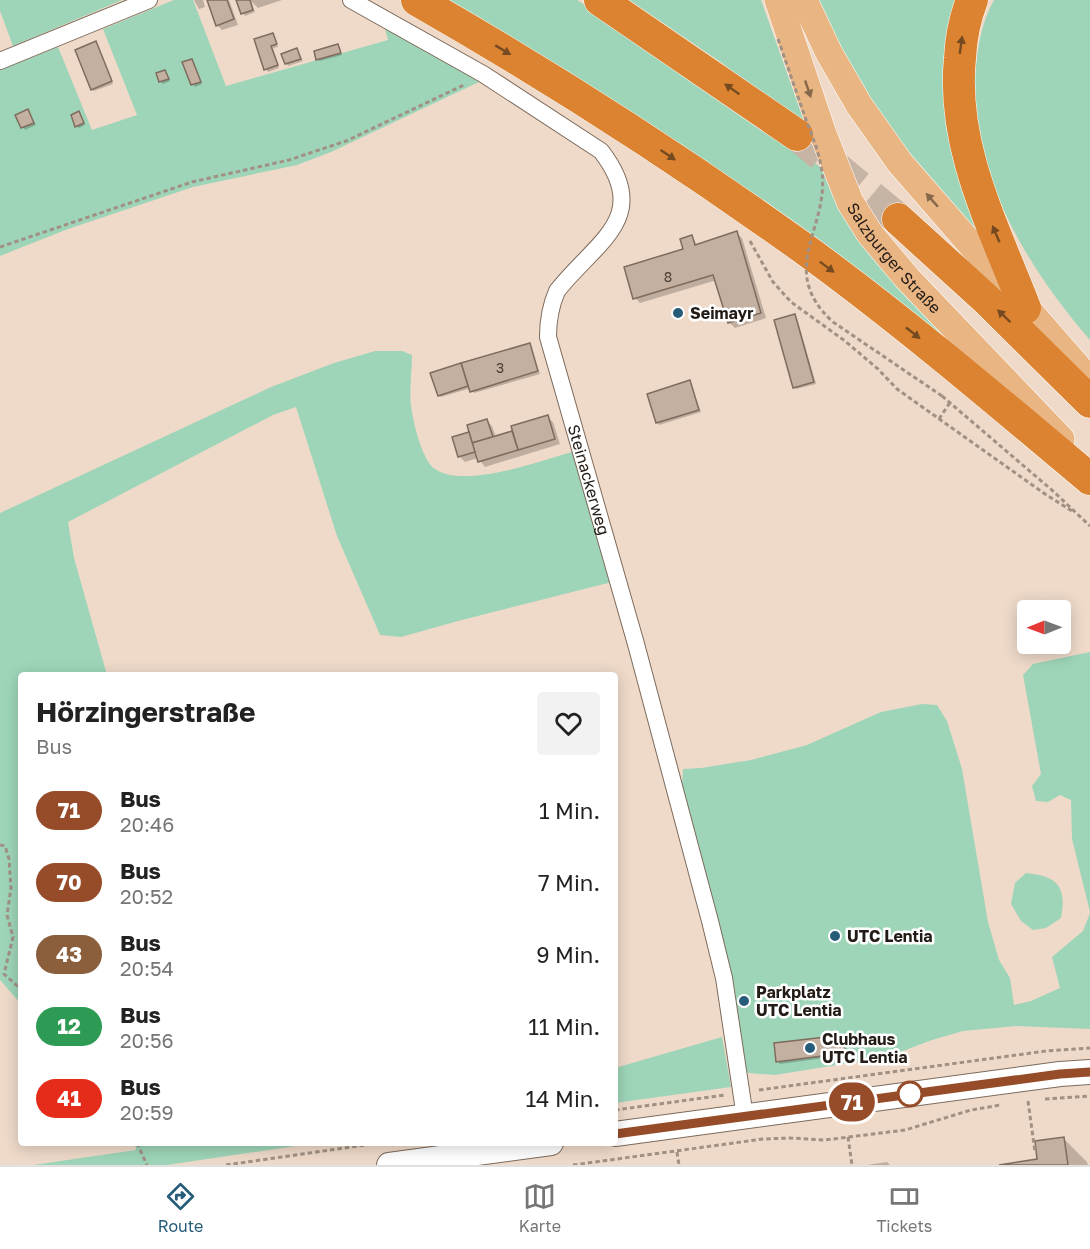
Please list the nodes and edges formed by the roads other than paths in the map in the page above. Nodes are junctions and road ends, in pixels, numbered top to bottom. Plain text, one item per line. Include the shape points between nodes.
1 (149, 0) edge
2 (351, 0) edge
3 (417, 0) edge
4 (600, 0) edge
5 (778, 0) edge
6 (804, 0) edge
7 (972, 0) edge
8 (0, 61) edge
9 (796, 135) tunnel mouth
10 (898, 219) tunnel mouth
11 (1025, 308) junction
12 (1090, 381) edge
13 (1090, 402) edge
14 (1090, 469) edge
15 (1090, 479) edge
16 (1090, 1072) edge
17 (745, 1117) junction
18 (618, 1134) edge
19 (529, 1146) edge
20 (389, 1165) edge

1 - 8 street
2 - 17 street, Steinackerweg via 483,74 601,151 621,186 618,221 557,291 551,305 548,337 710,921 724,978
3 -> 15 highway via 559,84 803,249 987,392
9 -> 4 highway
5 -> 14 main road, Salzburger Straße via 842,184 870,234 906,278
11 -> 6 main road via 900,163 854,97
11 -> 7 highway via 982,202 960,119 957,81
13 -> 10 highway
11 - 12 main road
16 - 17 main road
17 - 18 main road
19 - 20 main road

